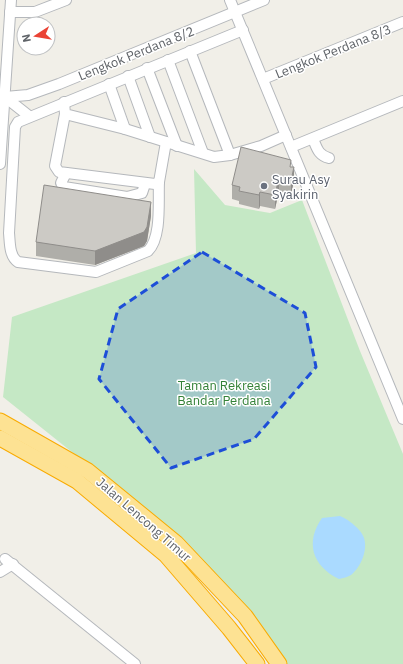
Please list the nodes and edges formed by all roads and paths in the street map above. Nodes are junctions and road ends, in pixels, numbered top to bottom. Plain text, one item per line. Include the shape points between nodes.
1 (11, 0) edge
2 (66, 0) edge
3 (230, 0) edge
4 (264, 0) edge
5 (10, 12) junction
6 (236, 12) junction
7 (403, 22) edge
8 (243, 30) junction
9 (4, 32) edge
10 (190, 51) junction
11 (168, 60) junction
12 (147, 68) junction
13 (128, 76) junction
14 (263, 79) junction
15 (109, 84) junction
16 (5, 97) junction
17 (403, 101) edge
18 (64, 102) junction
19 (65, 114) junction
20 (29, 116) junction
21 (125, 129) junction
22 (286, 135) junction
23 (150, 137) junction
24 (313, 139) junction
25 (166, 142) junction
26 (178, 146) junction
27 (291, 147) junction
28 (0, 148) edge
29 (203, 153) junction
30 (230, 155) junction
31 (329, 158) dead end
32 (0, 164) edge
33 (66, 173) junction
34 (159, 182) junction
35 (145, 184) junction
36 (403, 419) edge
37 (0, 421) edge
38 (0, 438) edge
39 (0, 572) edge
40 (135, 664) edge
41 (257, 664) edge
42 (279, 664) edge

1 - 5 street
2 - 5 street via 35,12
3 - 6 street
4 - 6 street, Lengkok Perdana 8/2
5 - 9 street
6 - 8 street
6 - 16 street, Lengkok Perdana 8/2 via 59,84 28,95
7 - 14 street, Lengkok Perdana 8/3
8 - 10 street
8 - 14 street
9 - 16 street
10 - 11 street
10 - 30 street
11 - 12 street
11 - 29 street
12 - 13 street
12 - 26 street
13 - 15 street
13 - 23 street
14 - 22 street
15 - 18 street
15 - 21 street
16 - 20 street
16 - 28 street
17 - 24 street
18 - 19 street
18 - 20 street
19 - 21 street
19 - 33 street via 56,166 60,172
20 - 34 street via 18,122 15,127 9,233 12,256 18,262 96,272 148,251 153,246 156,236
21 - 23 street
22 - 27 street
22 - 30 street
23 - 25 street
24 - 27 street
24 - 31 street via 317,151
25 - 26 street
25 - 34 street
26 - 29 street
27 - 36 street
28 - 32 street
29 - 30 street via 214,156
33 - 35 street
33 - 35 street via 61,183 64,187 127,197 142,193
34 - 35 street
37 - 42 highway, Jalan Lencong Timur via 88,471 176,544 244,616
38 - 41 highway, Jalan Lencong Timur via 77,481 166,555
39 - 40 street via 9,562

